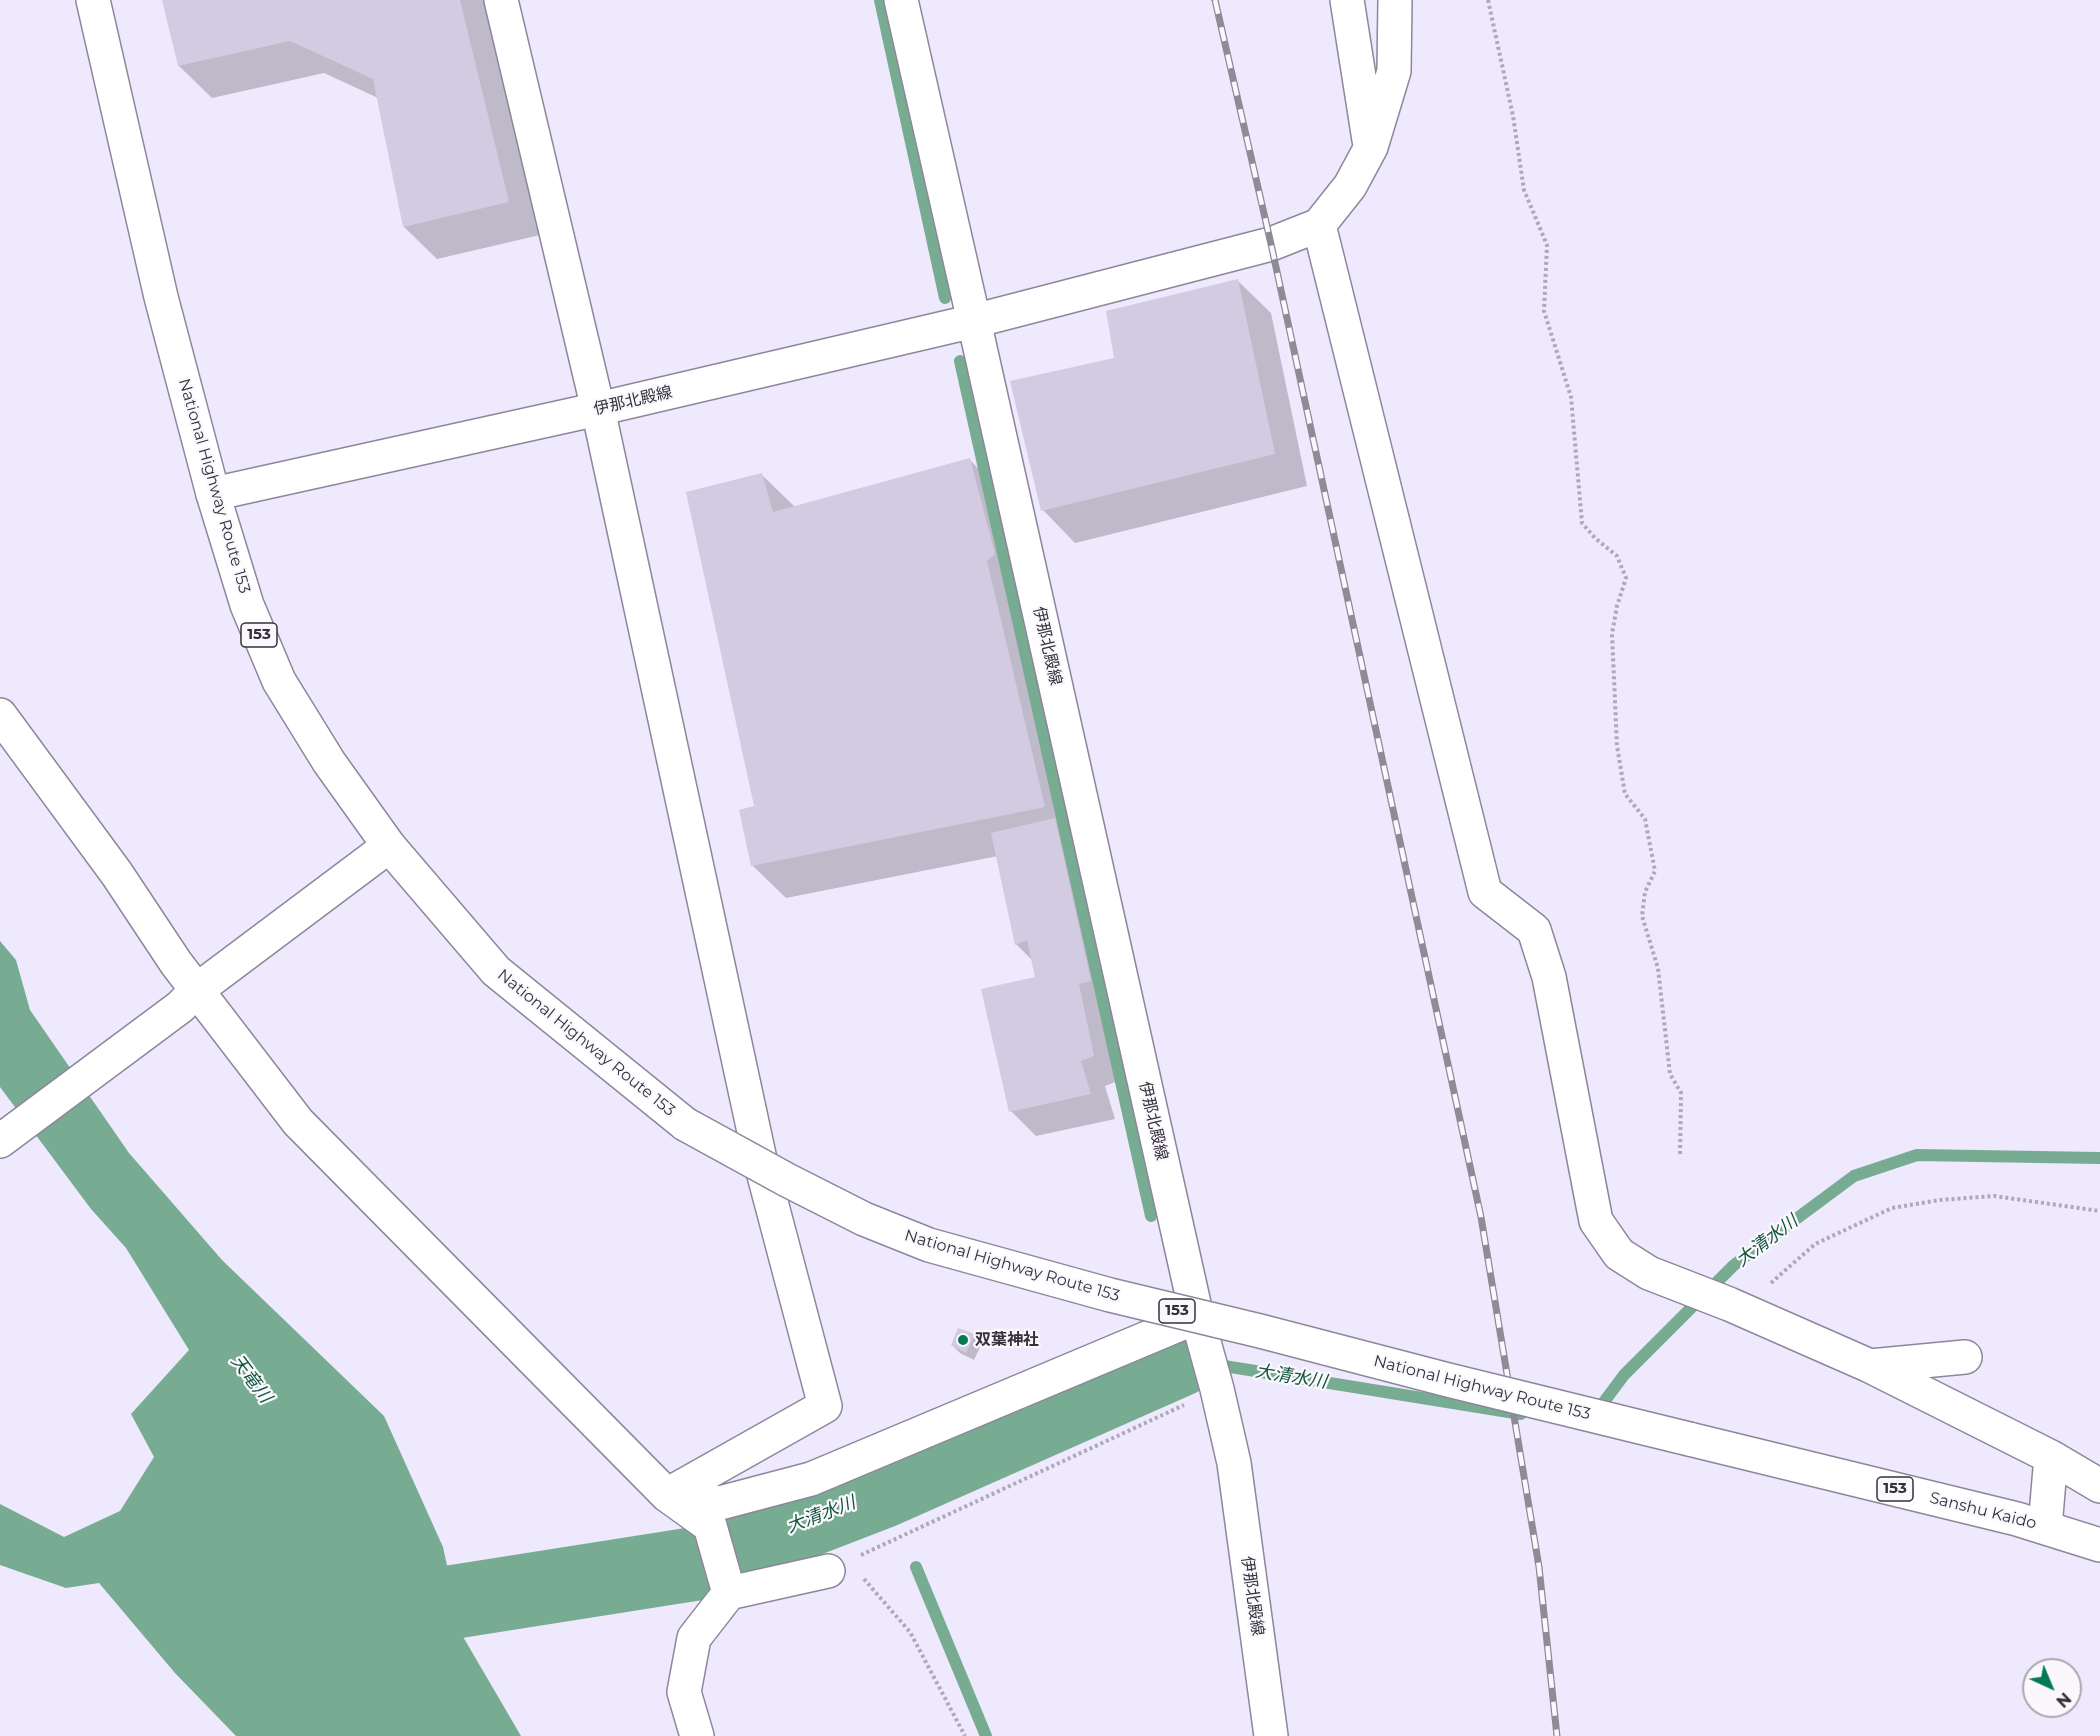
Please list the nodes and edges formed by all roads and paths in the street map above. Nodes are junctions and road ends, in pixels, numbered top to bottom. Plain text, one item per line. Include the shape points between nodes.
1 (93, 0) edge
2 (501, 0) edge
3 (901, 0) edge
4 (1347, 0) edge
5 (1395, 0) edge
6 (1488, 0) edge
7 (1371, 147) junction
8 (1319, 225) junction
9 (974, 321) junction
10 (598, 409) junction
11 (213, 494) junction
12 (0, 715) edge
13 (389, 846) junction
14 (188, 998) junction
15 (0, 1141) edge
16 (1680, 1157) dead end
17 (2100, 1211) edge
18 (1735, 1306) junction
19 (1200, 1326) junction
20 (1965, 1357) dead end
21 (1870, 1366) junction
22 (1216, 1385) junction
23 (1689, 1439) joint
24 (2051, 1457) junction
25 (2100, 1486) edge
26 (667, 1495) junction
27 (2045, 1527) junction
28 (2100, 1545) edge
29 (828, 1571) junction
30 (729, 1593) junction
31 (697, 1736) edge
32 (965, 1736) edge
33 (1270, 1736) edge

1 - 11 main road, National Highway Route 153 / 153 via 161,297
2 - 10 main road
3 - 9 main road
4 - 7 main road
5 - 7 main road via 1394,71
6 - 16 path via 1524,190 1547,245 1544,311 1571,397 1582,523 1617,556 1626,578 1612,634 1617,746 1625,794 1645,819 1655,871 1645,892 1642,916 1658,968 1670,1074 1681,1093
7 - 8 main road via 1350,186
8 - 9 main road via 1271,244
8 - 18 main road via 1485,892 1534,930 1549,977 1596,1221 1619,1254 1649,1273
9 - 10 main road, 伊那北殿線
9 - 19 main road, 伊那北殿線
10 - 11 main road, 伊那北殿線
10 - 26 main road via 760,1164 825,1406
11 - 13 main road, National Highway Route 153 / 153 via 247,605 279,681 329,762
12 - 14 main road via 117,874
13 - 14 main road
13 - 23 main road, National Highway Route 153 / 153, bridge via 496,971 685,1124 864,1219 929,1245 1110,1295
14 - 15 main road
14 - 26 main road via 297,1122
17 - 18 path via 1994,1196 1892,1208 1815,1244
18 - 21 main road
19 - 22 main road, 伊那北殿線
19 - 26 main road via 811,1479 720,1503
20 - 21 main road
21 - 24 main road
22 - 29 path
22 - 33 main road, 伊那北殿線 via 1234,1463
23 - 27 main road, Sanshu Kaido / 153
24 - 25 main road
24 - 27 main road
26 - 30 main road via 710,1526
27 - 28 main road, Sanshu Kaido / 153
29 - 30 main road
29 - 32 path via 863,1578 910,1632
30 - 31 main road via 694,1638 684,1692

